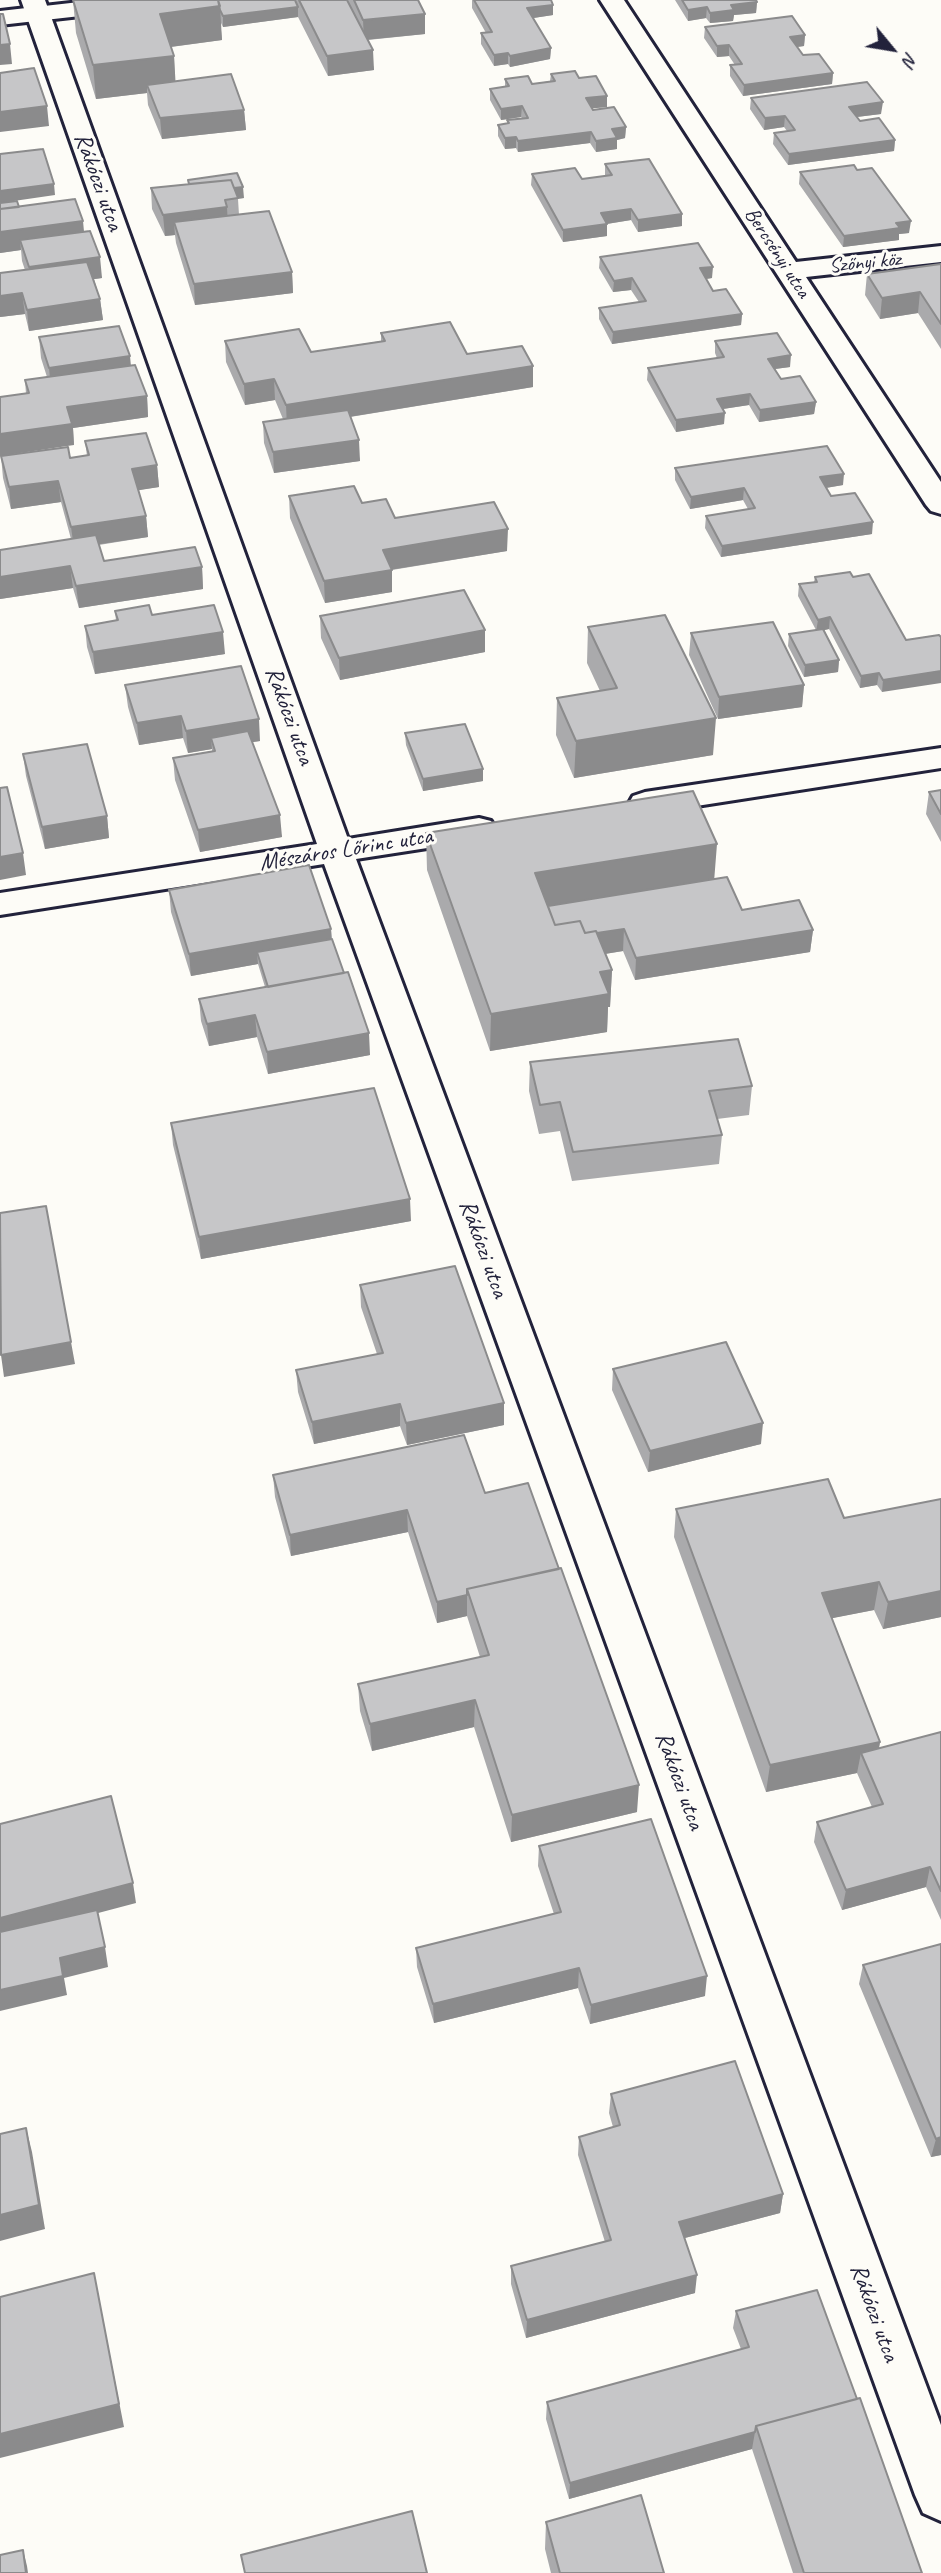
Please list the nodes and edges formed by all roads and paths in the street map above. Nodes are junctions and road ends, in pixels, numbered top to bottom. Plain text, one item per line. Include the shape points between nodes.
1 (161, 0) edge
2 (612, 0) edge
3 (36, 7) edge
4 (0, 18) edge
5 (941, 254) edge
6 (788, 271) junction
7 (941, 505) edge
8 (941, 758) edge
9 (611, 809) edge
10 (515, 823) edge
11 (337, 851) junction
12 (0, 904) edge
13 (941, 2495) edge

1 - 3 street
2 - 6 street, Bercsényi utca
3 - 4 street
3 - 11 street, Rákóczi utca
5 - 6 street, Szőnyi köz
6 - 7 street, Bercsényi utca
8 - 9 street
10 - 11 street, Mészáros Lőrinc utca
11 - 12 street, Mészáros Lőrinc utca
11 - 13 street, Rákóczi utca

